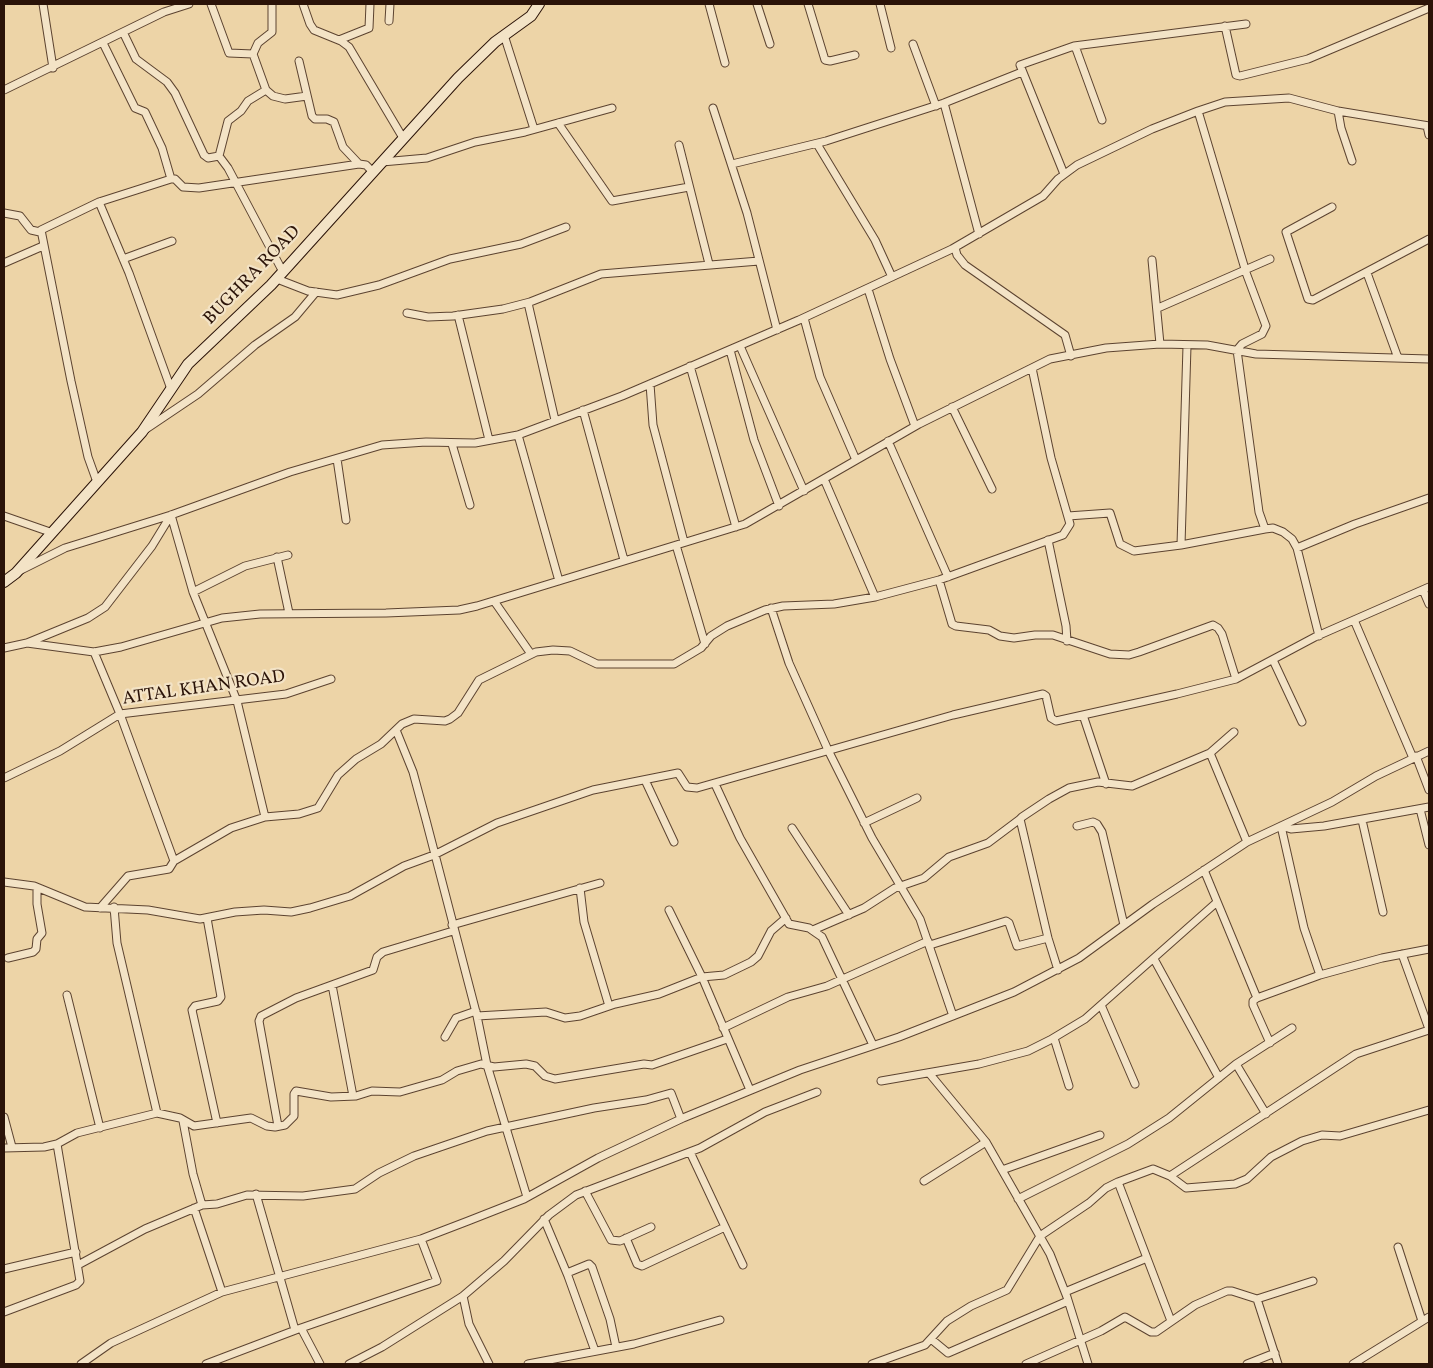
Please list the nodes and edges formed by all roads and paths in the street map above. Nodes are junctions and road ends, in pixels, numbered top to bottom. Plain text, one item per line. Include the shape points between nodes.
1 (44, 4) edge
2 (189, 4) edge
3 (211, 4) edge
4 (272, 4) edge
5 (303, 4) edge
6 (370, 4) edge
7 (390, 4) edge
8 (539, 4) edge
9 (709, 4) edge
10 (757, 4) edge
11 (808, 4) edge
12 (880, 4) edge
13 (1429, 8) edge
14 (389, 21) dead end
15 (1246, 24) dead end
16 (1225, 26) junction
17 (123, 32) junction
18 (504, 35) junction
19 (339, 40) junction
20 (103, 43) junction
21 (770, 44) dead end
22 (913, 44) dead end
23 (1075, 46) junction
24 (891, 48) dead end
25 (253, 54) junction
26 (855, 55) dead end
27 (299, 61) dead end
28 (725, 63) dead end
29 (53, 68) junction
30 (1022, 72) junction
31 (4, 90) edge
32 (266, 90) junction
33 (308, 96) junction
34 (944, 103) junction
35 (936, 106) junction
36 (612, 108) dead end
37 (713, 108) dead end
38 (1198, 111) junction
39 (1338, 111) junction
40 (1102, 120) dead end
41 (558, 123) junction
42 (1428, 126) edge
43 (534, 129) junction
44 (1429, 135) edge
45 (403, 138) junction
46 (679, 144) dead end
47 (817, 144) junction
48 (219, 156) junction
49 (1352, 161) dead end
50 (382, 162) junction
51 (359, 164) junction
52 (732, 164) junction
53 (373, 172) junction
54 (1064, 174) junction
55 (171, 178) junction
56 (236, 183) junction
57 (689, 188) junction
58 (99, 202) junction
59 (1332, 207) dead end
60 (4, 213) edge
61 (566, 227) dead end
62 (40, 232) junction
63 (979, 234) junction
64 (1429, 239) edge
65 (172, 241) dead end
66 (43, 246) junction
67 (955, 248) junction
68 (123, 259) junction
69 (1270, 259) dead end
70 (1152, 260) dead end
71 (759, 261) junction
72 (4, 263) edge
73 (709, 264) junction
74 (1245, 270) junction
75 (1366, 274) junction
76 (280, 275) junction
77 (892, 277) junction
78 (868, 289) junction
79 (316, 292) junction
80 (528, 303) junction
81 (1158, 308) junction
82 (408, 313) dead end
83 (458, 315) junction
84 (804, 318) junction
85 (777, 330) junction
86 (1160, 344) junction
87 (740, 346) junction
88 (1187, 346) junction
89 (730, 350) junction
90 (1237, 350) junction
91 (1071, 356) junction
92 (1398, 358) junction
93 (1429, 359) edge
94 (690, 366) junction
95 (1032, 368) junction
96 (650, 384) junction
97 (171, 389) junction
98 (952, 407) junction
99 (583, 410) junction
100 (555, 420) junction
101 (916, 426) junction
102 (142, 432) junction
103 (518, 435) junction
104 (489, 440) junction
105 (888, 441) junction
106 (452, 444) junction
107 (337, 459) junction
108 (856, 460) junction
109 (824, 479) junction
110 (97, 482) junction
111 (992, 489) dead end
112 (804, 491) junction
113 (1429, 498) edge
114 (470, 505) dead end
115 (780, 506) junction
116 (171, 515) junction
117 (4, 516) edge
118 (1068, 516) junction
119 (346, 520) dead end
120 (736, 527) junction
121 (1265, 529) junction
122 (50, 532) junction
123 (1048, 540) junction
124 (684, 542) junction
125 (676, 545) junction
126 (1181, 545) junction
127 (1297, 548) junction
128 (288, 555) dead end
129 (277, 557) junction
130 (624, 560) junction
131 (16, 573) junction
132 (948, 577) junction
133 (938, 580) junction
134 (559, 581) junction
135 (4, 582) edge
136 (1426, 589) edge
137 (193, 592) junction
138 (875, 596) junction
139 (494, 601) junction
140 (1429, 604) edge
141 (771, 608) junction
142 (289, 613) junction
143 (1354, 620) junction
144 (207, 623) junction
145 (1319, 636) junction
146 (1067, 641) junction
147 (27, 643) junction
148 (705, 644) junction
149 (4, 648) edge
150 (94, 652) junction
151 (531, 654) junction
152 (1273, 660) junction
153 (332, 679) dead end
154 (1236, 679) junction
155 (237, 701) junction
156 (120, 714) junction
157 (1084, 715) junction
158 (1302, 722) dead end
159 (396, 730) junction
160 (1234, 732) dead end
161 (828, 750) junction
162 (1429, 751) edge
163 (1210, 753) junction
164 (1415, 757) junction
165 (4, 778) edge
166 (645, 780) junction
167 (715, 784) junction
168 (1106, 784) junction
169 (1429, 790) edge
170 (917, 798) dead end
171 (1429, 807) edge
172 (1420, 809) junction
173 (265, 817) junction
174 (1020, 819) junction
175 (1362, 820) junction
176 (864, 823) junction
177 (1077, 826) dead end
178 (1281, 826) junction
179 (792, 828) dead end
180 (674, 842) dead end
181 (1247, 842) junction
182 (1429, 845) edge
183 (434, 855) junction
184 (174, 861) junction
185 (1204, 870) junction
186 (4, 882) edge
187 (600, 883) dead end
188 (900, 886) junction
189 (37, 888) junction
190 (580, 888) junction
191 (1217, 902) junction
192 (114, 907) junction
193 (100, 908) junction
194 (668, 910) dead end
195 (1383, 912) dead end
196 (849, 915) junction
197 (207, 918) junction
198 (786, 918) junction
199 (1124, 925) junction
200 (453, 928) junction
201 (813, 930) junction
202 (1048, 938) junction
203 (929, 943) junction
204 (1429, 949) edge
205 (1402, 954) junction
206 (8, 958) dead end
207 (1154, 960) junction
208 (1058, 970) junction
209 (1320, 975) junction
210 (702, 977) junction
211 (840, 979) junction
212 (332, 985) junction
213 (67, 995) dead end
214 (1257, 998) junction
215 (1101, 1005) junction
216 (609, 1006) junction
217 (477, 1013) junction
218 (953, 1016) junction
219 (723, 1028) junction
220 (1292, 1028) dead end
221 (1429, 1030) edge
222 (446, 1037) dead end
223 (727, 1038) junction
224 (1054, 1038) junction
225 (1270, 1044) junction
226 (872, 1045) junction
227 (1236, 1064) junction
228 (487, 1065) junction
229 (929, 1073) junction
230 (1219, 1078) junction
231 (881, 1081) dead end
232 (1135, 1084) dead end
233 (1069, 1086) dead end
234 (750, 1090) junction
235 (817, 1092) dead end
236 (353, 1096) junction
237 (1429, 1110) edge
238 (158, 1113) junction
239 (1266, 1114) junction
240 (4, 1117) edge
241 (681, 1119) junction
242 (183, 1120) junction
243 (217, 1123) junction
244 (278, 1126) junction
245 (504, 1127) junction
246 (100, 1128) junction
247 (1100, 1135) dead end
248 (986, 1142) junction
249 (57, 1144) junction
250 (12, 1147) junction
251 (4, 1148) edge
252 (690, 1152) junction
253 (1002, 1170) junction
254 (1170, 1176) junction
255 (924, 1181) dead end
256 (1118, 1182) junction
257 (586, 1191) junction
258 (256, 1194) junction
259 (527, 1198) junction
260 (1018, 1199) junction
261 (202, 1205) junction
262 (194, 1208) junction
263 (544, 1219) junction
264 (651, 1227) dead end
265 (725, 1227) junction
266 (1040, 1236) junction
267 (626, 1238) junction
268 (421, 1239) junction
269 (1398, 1247) dead end
270 (76, 1252) junction
271 (1147, 1258) junction
272 (78, 1265) junction
273 (744, 1265) dead end
274 (4, 1269) edge
275 (567, 1273) junction
276 (279, 1278) junction
277 (1313, 1281) dead end
278 (222, 1292) junction
279 (1065, 1292) junction
280 (463, 1296) junction
281 (1257, 1299) junction
282 (1068, 1301) junction
283 (4, 1312) edge
284 (1429, 1317) edge
285 (720, 1320) dead end
286 (1171, 1321) junction
287 (1422, 1321) junction
288 (298, 1329) junction
289 (931, 1339) junction
290 (1080, 1339) junction
291 (616, 1347) junction
292 (595, 1351) junction
293 (1275, 1353) junction
294 (81, 1364) edge
295 (206, 1364) edge
296 (320, 1364) edge
297 (349, 1364) edge
298 (489, 1364) edge
299 (532, 1364) edge
300 (872, 1364) edge
301 (1026, 1364) edge
302 (1088, 1364) edge
303 (1247, 1364) edge
304 (1278, 1364) edge
305 (1353, 1364) edge

1 - 29 street
2 - 17 street
3 - 25 street via 229,53
4 - 25 street via 272,32 258,43
5 - 19 street via 314,30
6 - 19 street via 369,28
7 - 14 street
8 - 18 street, BUGHRA ROAD via 531,16
9 - 28 street
10 - 21 street
11 - 26 street via 825,60
12 - 24 street
13 - 16 street via 1308,59 1240,76 1236,75
15 - 16 street
16 - 23 street
17 - 20 street
17 - 48 street via 136,59 167,82 175,93 204,155 208,158
18 - 43 street
18 - 45 street, BUGHRA ROAD via 458,78
19 - 45 street via 352,51
20 - 29 street
20 - 55 street via 135,108 146,112
22 - 35 street
23 - 30 street via 1023,63 1020,65
23 - 40 street
25 - 32 street
27 - 33 street
29 - 31 street
30 - 34 street
30 - 54 street
32 - 33 street via 273,96 290,100
32 - 48 street via 248,101 228,121
33 - 51 street via 312,116 334,122 343,147
34 - 35 street
34 - 63 street
35 - 47 street
36 - 41 street
37 - 52 street
38 - 39 street via 1236,101 1289,98
38 - 54 street via 1152,129
38 - 74 street
39 - 42 street
39 - 49 street
41 - 43 street
41 - 57 street via 612,201
42 - 44 street
43 - 50 street via 475,142 426,158
45 - 50 street, BUGHRA ROAD
46 - 57 street
47 - 52 street
47 - 77 street via 875,240
48 - 56 street
50 - 53 street, BUGHRA ROAD
51 - 53 street via 366,165
51 - 56 street
52 - 71 street
53 - 76 street, BUGHRA ROAD
54 - 63 street via 1043,196
55 - 56 street via 187,188
55 - 58 street
56 - 76 street
57 - 73 street
58 - 62 street
58 - 68 street
59 - 75 street via 1286,232 1308,299 1313,300
60 - 62 street via 20,216 31,230
61 - 79 street via 521,244 450,259 366,289 337,295
62 - 66 street
63 - 67 street
64 - 75 street
65 - 68 street
66 - 72 street
66 - 110 street via 88,457
67 - 77 street
67 - 91 street via 965,265 1065,335
68 - 97 street
69 - 74 street
70 - 81 street
71 - 73 street
71 - 85 street
73 - 80 street via 601,274
74 - 81 street
74 - 90 street via 1266,326 1262,334
75 - 92 street
76 - 79 street
76 - 97 street, BUGHRA ROAD via 188,364
77 - 78 street
78 - 84 street
78 - 101 street
79 - 102 street via 294,317 255,345 198,394
80 - 83 street
80 - 100 street
81 - 86 street
82 - 83 street via 428,317
83 - 104 street
84 - 85 street
84 - 108 street via 820,377
85 - 87 street
86 - 88 street
86 - 91 street via 1106,348
87 - 89 street
87 - 112 street
88 - 90 street via 1207,345
88 - 126 street
89 - 94 street
89 - 115 street via 754,440
90 - 92 street via 1256,354
90 - 121 street via 1258,512
91 - 95 street via 1050,359
92 - 93 street
94 - 96 street
94 - 120 street
95 - 98 street
95 - 118 street via 1051,458
96 - 99 street
96 - 124 street via 653,425
97 - 102 street, BUGHRA ROAD
98 - 101 street
98 - 111 street
99 - 100 street
99 - 130 street
100 - 103 street
101 - 105 street
102 - 110 street, BUGHRA ROAD
103 - 104 street
103 - 134 street
104 - 106 street
105 - 108 street
105 - 132 street
106 - 107 street via 382,445
106 - 114 street
107 - 116 street via 290,472
107 - 119 street
108 - 109 street
109 - 112 street
109 - 138 street
110 - 122 street, BUGHRA ROAD
112 - 115 street
113 - 127 street
115 - 120 street
116 - 131 street via 65,548
116 - 137 street
116 - 147 street via 147,553 105,607 88,618
117 - 122 street
118 - 123 street via 1070,524 1066,532
118 - 126 street via 1110,513 1118,540 1127,549 1141,551
120 - 124 street
121 - 126 street
121 - 127 street via 1283,532
122 - 131 street, BUGHRA ROAD
123 - 132 street
123 - 146 street
124 - 125 street
125 - 130 street
125 - 148 street
127 - 145 street
128 - 129 street
129 - 137 street via 245,566
129 - 142 street
130 - 134 street
131 - 135 street, BUGHRA ROAD
132 - 133 street
133 - 138 street
133 - 146 street via 952,624 956,626 989,630 1007,638 1043,634
134 - 139 street
136 - 140 street
136 - 143 street
137 - 144 street
138 - 141 street via 834,604
139 - 142 street via 459,610
139 - 151 street
141 - 148 street via 726,626
141 - 161 street via 789,663
142 - 144 street via 222,618
143 - 145 street
143 - 164 street
144 - 150 street
144 - 155 street
145 - 152 street
146 - 154 street via 1110,654 1129,655 1213,625 1222,634
147 - 149 street
147 - 150 street
148 - 151 street via 674,664 597,664 570,651
150 - 156 street
151 - 159 street via 478,680 458,713 450,719 414,719
152 - 154 street
152 - 158 street
153 - 155 street, ATTAL KHAN ROAD via 286,694
154 - 157 street
155 - 156 street, ATTAL KHAN ROAD
155 - 173 street
156 - 165 street, ATTAL KHAN ROAD via 60,751
156 - 184 street
157 - 161 street via 1053,721 1043,694
157 - 168 street
159 - 173 street via 338,775 318,808 299,814
159 - 183 street via 413,772
160 - 163 street
161 - 167 street
161 - 176 street
162 - 164 street
163 - 168 street via 1132,786
163 - 181 street
164 - 169 street
164 - 178 street
166 - 167 street via 678,773 690,788
166 - 180 street
166 - 183 street via 593,790 537,808 497,823
167 - 198 street via 740,838
168 - 174 street via 1092,783 1062,791
170 - 176 street
171 - 172 street
172 - 175 street
172 - 182 street
173 - 184 street via 231,828
174 - 188 street via 988,843 949,857 924,878
174 - 202 street
175 - 178 street via 1291,829
175 - 195 street
176 - 188 street
177 - 199 street via 1093,822 1102,832
178 - 181 street
178 - 209 street via 1304,928
179 - 196 street
181 - 185 street
183 - 197 street via 404,866 350,896 321,906 291,912 235,912
183 - 200 street
184 - 193 street via 169,869 128,876
185 - 191 street
185 - 199 street
186 - 189 street
187 - 190 street
188 - 196 street
188 - 203 street via 920,919
189 - 193 street via 85,907
189 - 206 street via 42,933 36,949
190 - 200 street
190 - 216 street via 584,922
191 - 207 street
191 - 214 street
192 - 193 street
192 - 197 street
192 - 238 street via 117,943
194 - 210 street
196 - 201 street
197 - 243 street via 221,997 192,1010
198 - 201 street via 789,924
198 - 210 street via 771,931 758,956 751,962 724,976
199 - 208 street
200 - 212 street via 383,952 377,957 373,970
200 - 217 street
201 - 211 street via 822,937
202 - 203 street via 1016,946 1006,921
202 - 208 street
203 - 211 street
203 - 218 street
204 - 205 street
205 - 209 street
205 - 221 street
207 - 215 street
207 - 230 street
208 - 218 street
209 - 214 street
210 - 216 street via 660,994
210 - 219 street
211 - 219 street via 827,986 788,996
211 - 226 street
212 - 236 street
212 - 244 street via 296,998 259,1018
213 - 246 street
214 - 225 street via 1252,1001 1253,1005
215 - 224 street
215 - 232 street
216 - 217 street via 565,1018 546,1012
217 - 222 street via 456,1018
217 - 228 street
218 - 226 street
219 - 223 street
220 - 225 street
221 - 239 street via 1356,1054
223 - 228 street via 652,1065 554,1078 526,1064
223 - 234 street
224 - 229 street via 1028,1051
224 - 233 street
225 - 227 street
226 - 234 street
227 - 230 street
227 - 239 street
228 - 236 street via 457,1071 442,1080 400,1092 372,1091
228 - 245 street
229 - 231 street
229 - 248 street
230 - 260 street via 1169,1118 1128,1144
234 - 241 street
235 - 252 street via 765,1112
236 - 244 street via 331,1097 296,1091 294,1116 285,1125
237 - 254 street via 1340,1136 1322,1135 1302,1141 1271,1157 1247,1179 1235,1184 1186,1188
238 - 242 street
238 - 246 street
239 - 254 street
240 - 250 street
241 - 245 street via 670,1093
241 - 259 street via 598,1158
242 - 243 street via 194,1126
242 - 261 street
243 - 244 street via 251,1118 267,1126
245 - 258 street via 414,1156 355,1189 303,1196
245 - 259 street
246 - 249 street via 77,1133
247 - 253 street
248 - 253 street
248 - 255 street
249 - 250 street
249 - 270 street
250 - 251 street
252 - 257 street
252 - 265 street
253 - 260 street
254 - 256 street via 1148,1169
256 - 266 street
256 - 271 street
257 - 263 street
257 - 267 street via 611,1240 616,1242
258 - 261 street
258 - 276 street
259 - 268 street
260 - 266 street
261 - 262 street
262 - 272 street via 145,1229
262 - 278 street
263 - 275 street
263 - 280 street via 504,1261
264 - 267 street
265 - 267 street via 642,1266 637,1264
265 - 273 street
266 - 279 street
266 - 289 street via 1007,1290 947,1321
268 - 276 street
268 - 288 street via 437,1281
269 - 287 street
270 - 272 street
270 - 274 street
271 - 279 street
271 - 286 street
272 - 283 street via 79,1283
275 - 291 street via 589,1264 592,1267
275 - 292 street
276 - 278 street
276 - 288 street
277 - 281 street
278 - 294 street via 129,1334
279 - 282 street
280 - 297 street
280 - 298 street via 469,1324
281 - 286 street via 1227,1291 1195,1305
281 - 293 street
282 - 289 street via 948,1353
282 - 290 street
284 - 287 street
285 - 291 street
286 - 290 street via 1159,1331 1150,1332 1125,1317
287 - 305 street
288 - 295 street
288 - 296 street
289 - 300 street via 926,1345
290 - 301 street
290 - 302 street
291 - 292 street
292 - 299 street
293 - 303 street
293 - 304 street

